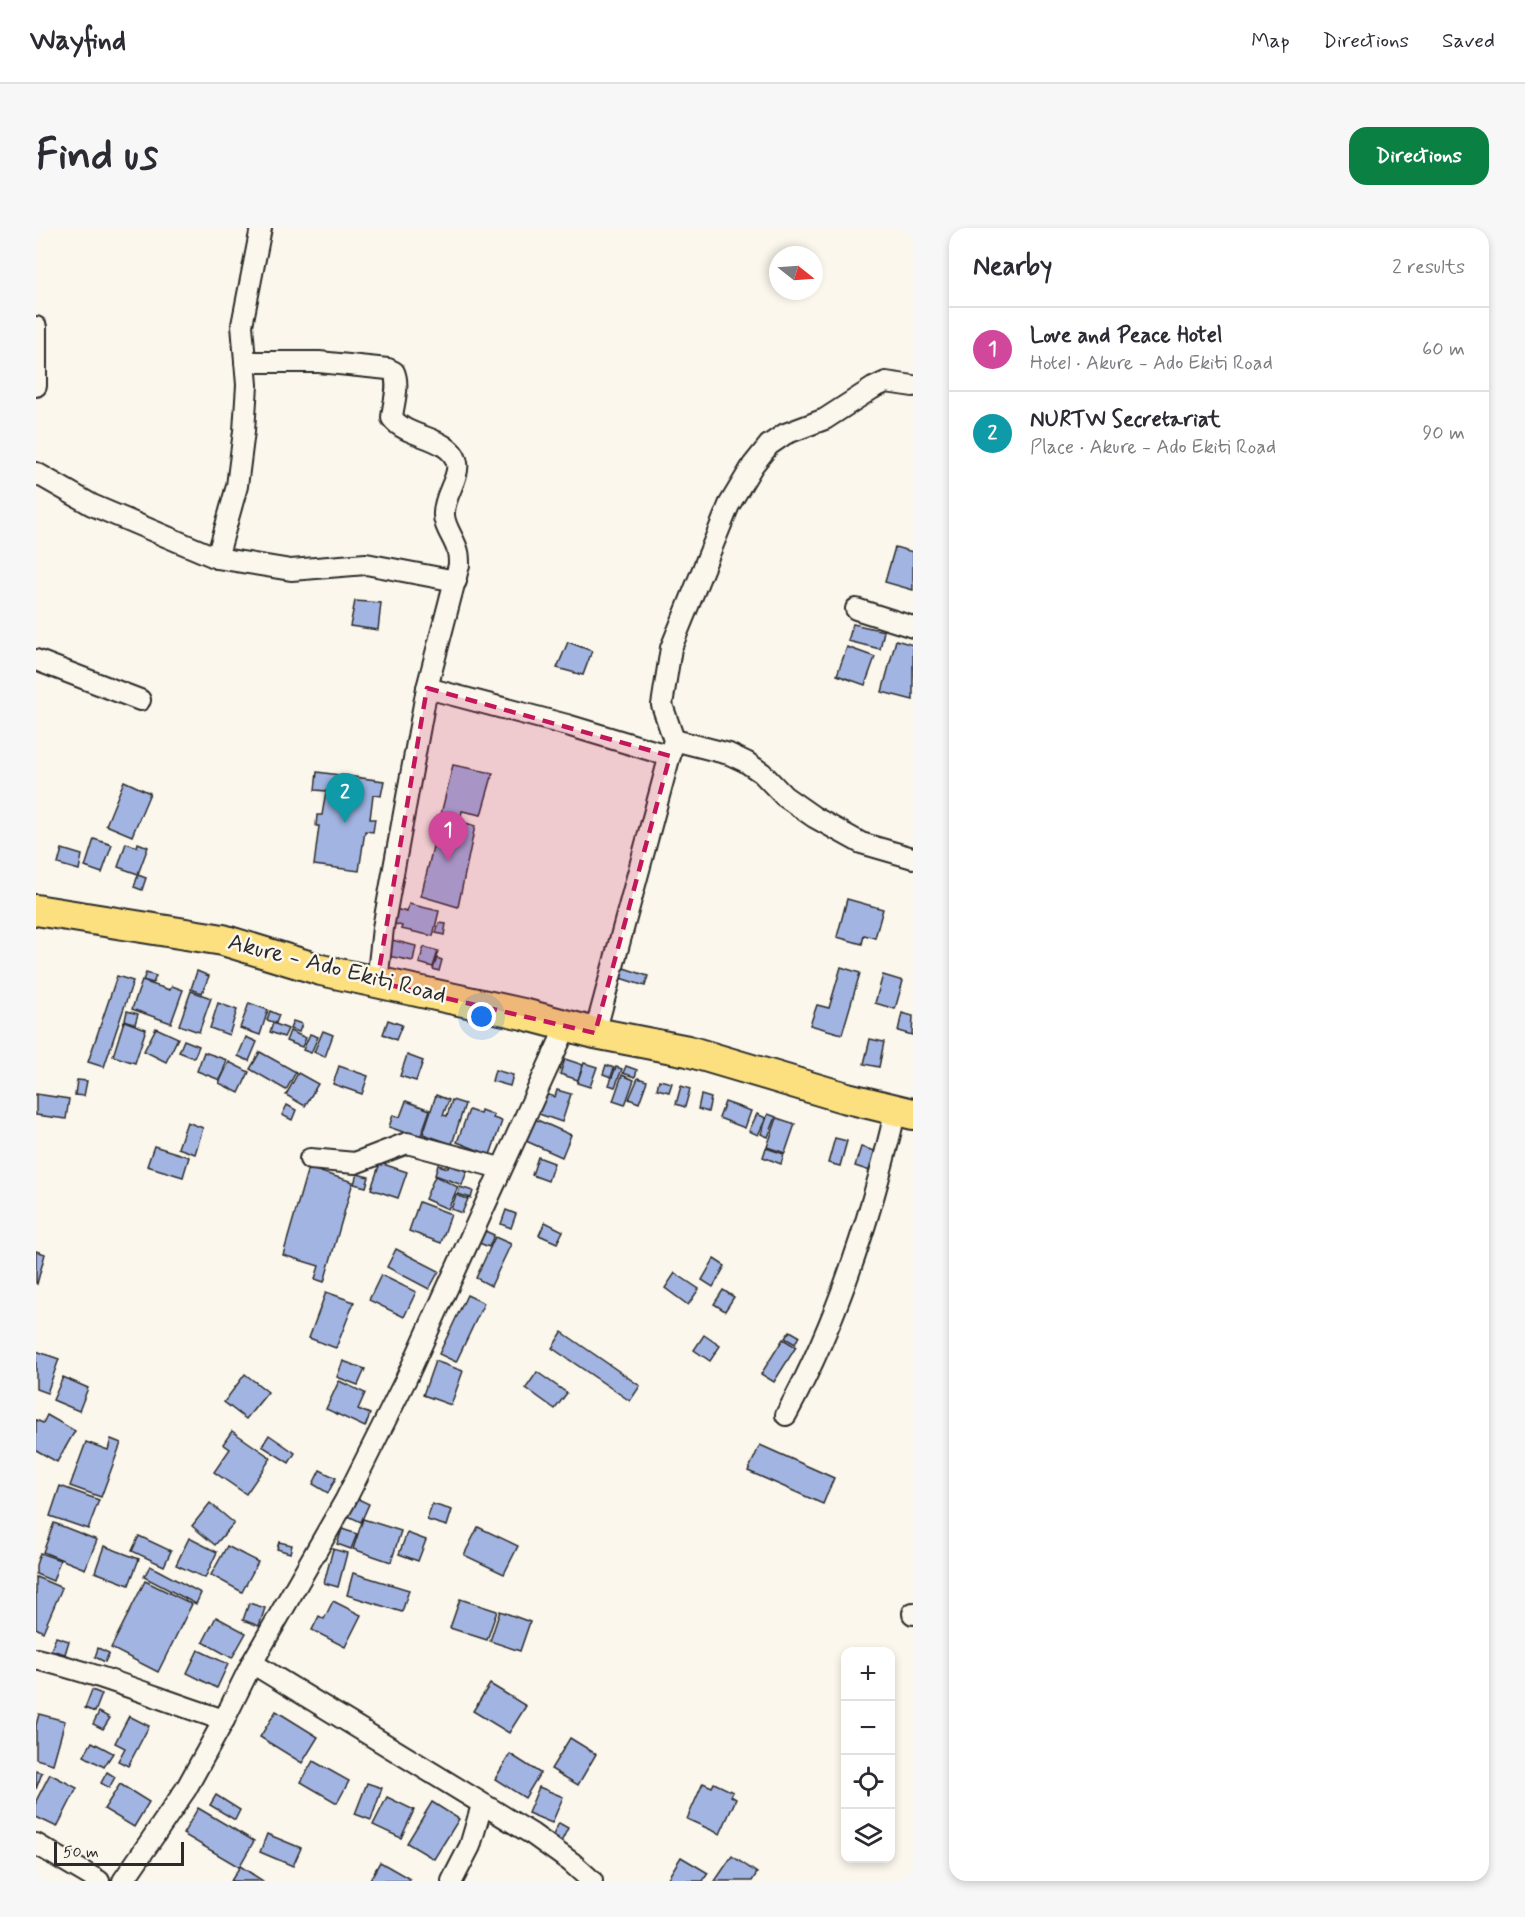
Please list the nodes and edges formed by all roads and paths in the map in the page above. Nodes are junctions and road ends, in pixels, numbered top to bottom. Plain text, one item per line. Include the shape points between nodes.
1 (261, 228) edge
2 (36, 327) edge
3 (245, 362) junction
4 (36, 386) edge
5 (913, 386) edge
6 (36, 473) edge
7 (217, 558) junction
8 (456, 581) junction
9 (856, 609) dead end
10 (913, 627) edge
11 (36, 660) edge
12 (427, 688) junction
13 (141, 700) dead end
14 (672, 748) junction
15 (913, 858) edge
16 (36, 910) edge
17 (377, 982) junction
18 (581, 1028) junction
19 (904, 1111) edge
20 (310, 1159) dead end
21 (500, 1168) junction
22 (786, 1415) dead end
23 (36, 1659) edge
24 (252, 1663) junction
25 (224, 1720) junction
26 (482, 1805) junction
27 (36, 1844) edge
28 (99, 1881) edge
29 (123, 1881) edge
30 (452, 1881) edge
31 (592, 1881) edge

1 - 3 street via 242,325
2 - 4 street
3 - 7 street via 247,385 237,486
3 - 8 street via 319,362 394,372 397,378 392,418 397,425 447,447 458,463 443,514 458,551
5 - 14 street via 886,382 879,385 825,418 785,434 769,445 753,465 729,505 670,648 662,705
6 - 7 street via 92,505
7 - 8 street via 291,570 366,564
8 - 12 street
9 - 10 street
11 - 13 street
12 - 14 street
12 - 17 street via 387,905
14 - 15 street via 729,754 762,773 784,796 814,817 861,843
14 - 18 street
16 - 17 main road, Akure - Ado Ekiti Road via 223,940 321,970
17 - 18 main road, Akure - Ado Ekiti Road
18 - 19 main road, Akure - Ado Ekiti Road via 688,1051
18 - 21 street
19 - 22 street via 835,1311
20 - 21 street via 355,1163 407,1143
21 - 24 street via 406,1378 345,1501
23 - 25 street via 136,1688
24 - 25 street
24 - 26 street
25 - 29 street via 186,1789
26 - 30 street via 470,1846
26 - 31 street via 532,1834
27 - 28 street

